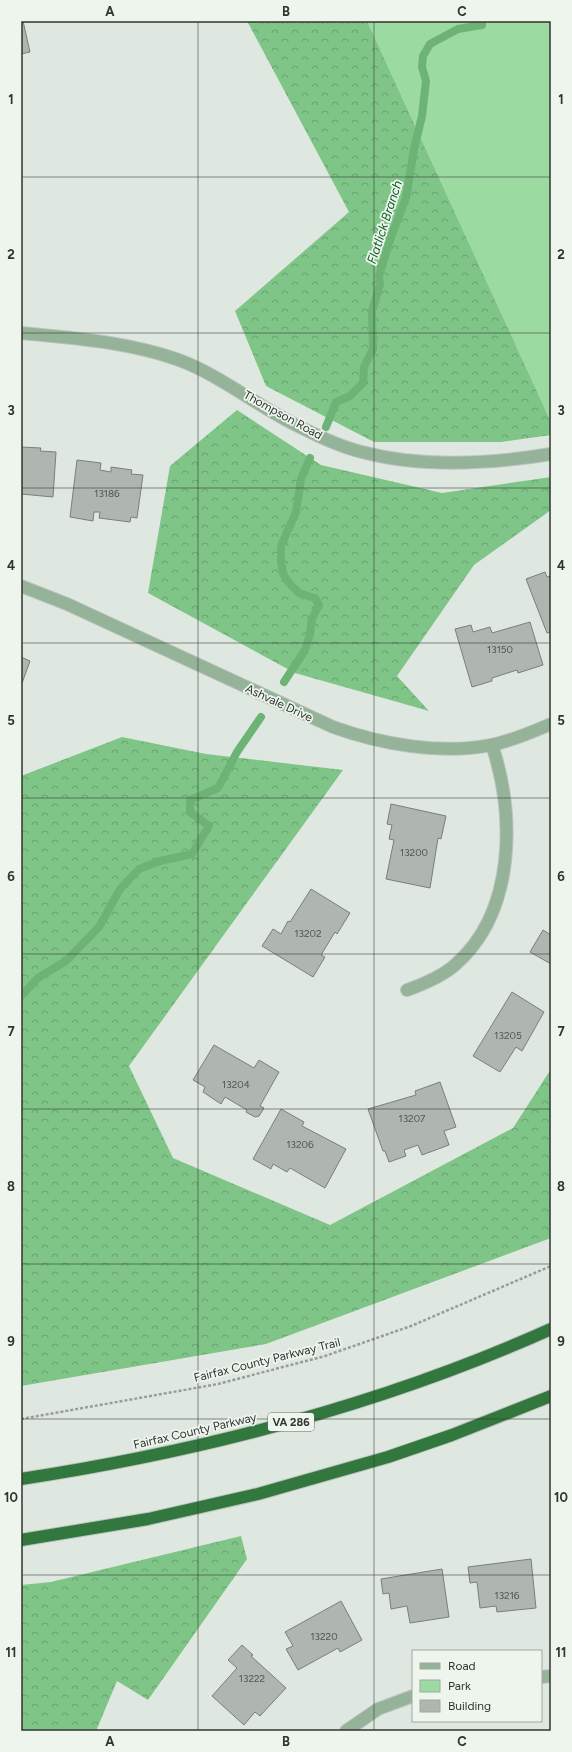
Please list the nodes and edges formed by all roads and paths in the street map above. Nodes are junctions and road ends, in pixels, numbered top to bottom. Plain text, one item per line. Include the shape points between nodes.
1 (21, 333) edge
2 (551, 454) edge
3 (21, 586) edge
4 (551, 724) edge
5 (492, 745) junction
6 (407, 990) dead end
7 (551, 1266) edge
8 (551, 1329) edge
9 (551, 1396) edge
10 (21, 1419) edge
11 (21, 1479) edge
12 (21, 1540) edge
13 (412, 1696) edge
14 (346, 1731) edge

1 - 2 street, Thompson Road via 80,339 179,360 206,372 288,421 325,439 360,452 386,458 461,462
3 - 5 street, Ashvale Drive via 67,604 332,727 390,744 459,749
4 - 5 street, Ashvale Drive via 521,737
5 - 6 street via 500,772 507,819 500,888 490,916 472,947 455,965 432,980
7 - 10 path, Fairfax County Parkway Trail via 411,1326 325,1356 218,1384
8 - 11 highway, Fairfax County Parkway / VA 286 via 507,1349 418,1382 310,1417 107,1466
9 - 12 highway via 388,1457 258,1494 148,1519
13 - 14 street via 378,1710

